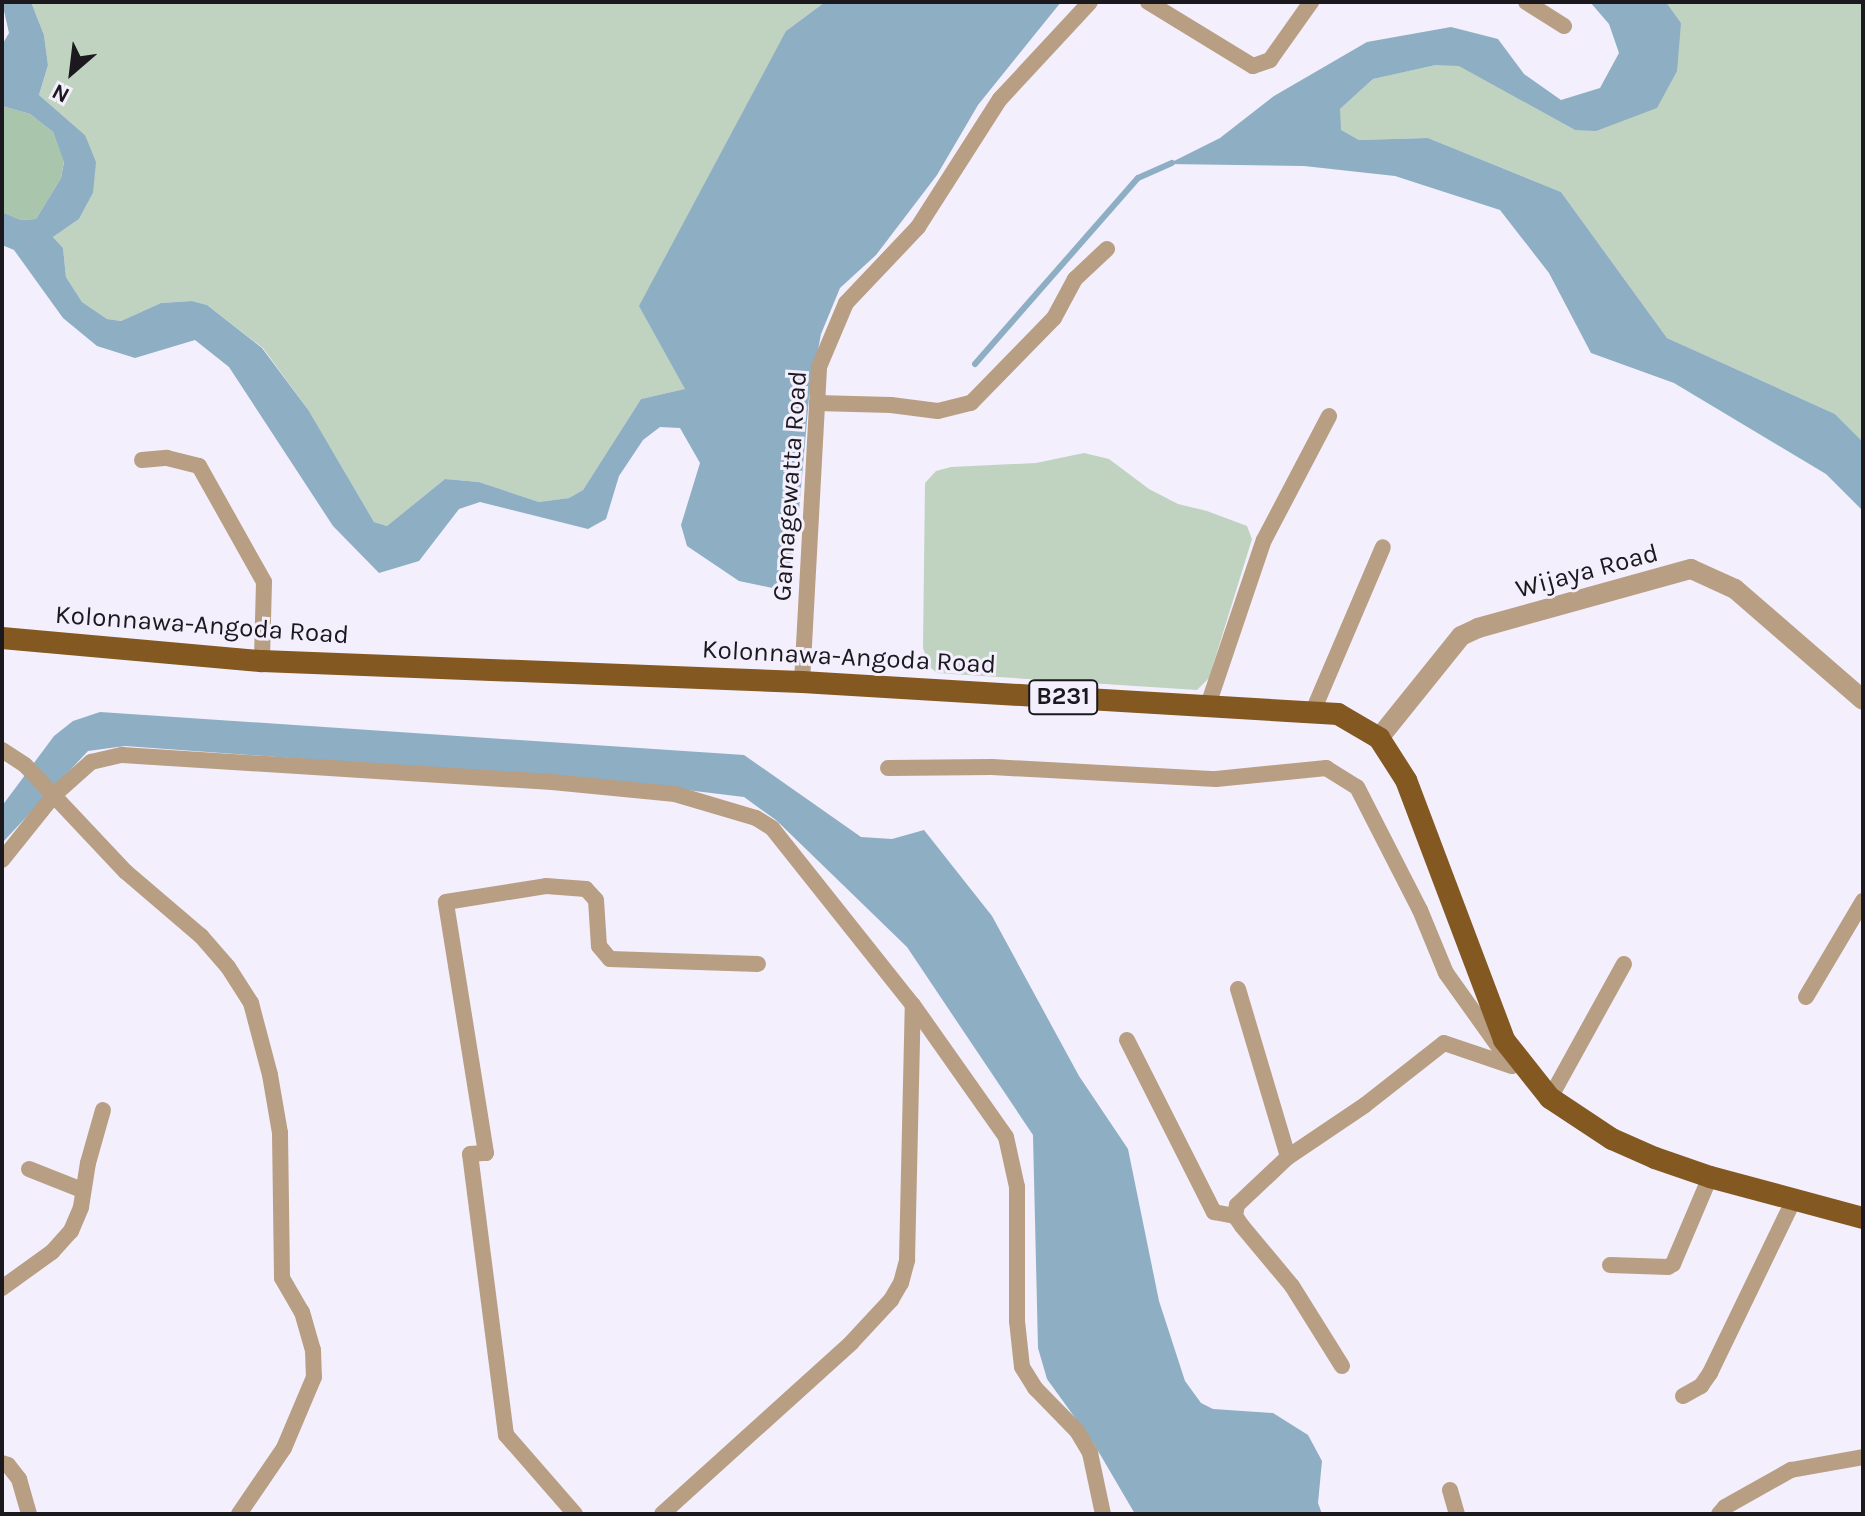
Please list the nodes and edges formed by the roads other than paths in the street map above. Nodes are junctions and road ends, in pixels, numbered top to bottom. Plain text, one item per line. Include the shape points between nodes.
1 (1090, 2) edge
2 (1148, 2) edge
3 (1311, 2) edge
4 (1526, 2) edge
5 (1564, 26) dead end
6 (1107, 249) dead end
7 (817, 403) junction
8 (1329, 416) dead end
9 (142, 460) dead end
10 (1383, 547) dead end
11 (2, 638) edge
12 (262, 661) junction
13 (802, 682) junction
14 (1863, 700) edge
15 (1208, 705) junction
16 (1313, 711) junction
17 (1379, 738) junction
18 (2, 750) edge
19 (888, 768) dead end
20 (54, 795) junction
21 (2, 860) edge
22 (1863, 901) edge
23 (758, 964) dead end
24 (1624, 964) dead end
25 (1238, 989) dead end
26 (1806, 997) dead end
27 (913, 1005) junction
28 (1127, 1040) dead end
29 (1522, 1070) junction
30 (1550, 1098) junction
31 (103, 1110) dead end
32 (1288, 1157) junction
33 (29, 1169) dead end
34 (1710, 1177) junction
35 (82, 1190) junction
36 (1795, 1197) junction
37 (1235, 1216) junction
38 (1863, 1218) edge
39 (1610, 1265) dead end
40 (2, 1288) edge
41 (1342, 1366) dead end
42 (1683, 1396) dead end
43 (1863, 1457) edge
44 (2, 1463) edge
45 (1450, 1490) dead end
46 (29, 1514) edge
47 (239, 1514) edge
48 (575, 1514) edge
49 (662, 1514) edge
50 (1103, 1514) edge
51 (1457, 1514) edge
52 (1719, 1514) edge

1 - 7 street, Gamagewatta Road via 1000,99 918,227 846,303 819,367
2 - 3 street via 1253,66 1270,60
4 - 5 street
6 - 7 street via 1075,279 1054,318 971,403 938,411
7 - 13 street, Gamagewatta Road
8 - 15 street via 1264,540
9 - 12 street via 167,458 199,466 264,582
10 - 16 street
11 - 12 main road, Kolonnawa-Angoda Road / B231
12 - 13 main road, Kolonnawa-Angoda Road / B231
13 - 15 main road, Kolonnawa-Angoda Road / B231
14 - 17 street, Wijaya Road via 1735,589 1691,569 1461,636
15 - 16 main road, Kolonnawa-Angoda Road / B231
16 - 17 main road, Kolonnawa-Angoda Road / B231 via 1338,714
17 - 29 main road, Kolonnawa-Angoda Road / B231 via 1406,780 1426,826 1504,1040
18 - 20 street
19 - 29 street via 992,767 1216,779 1326,768 1357,787 1446,973
20 - 21 street
20 - 27 street via 91,762 122,755 552,782 688,797 772,828
20 - 47 street via 126,872 201,936 228,967 251,1003 270,1075 280,1133 282,1278 302,1312 314,1377 284,1448
22 - 26 street
23 - 48 street via 610,959 599,946 596,900 586,889 546,886 446,902 486,1153 470,1154 506,1435
24 - 30 street
25 - 32 street
27 - 49 street via 907,1260 901,1283 851,1343
27 - 50 street via 1006,1137 1017,1187 1022,1367 1090,1453
28 - 37 street via 1214,1212
29 - 30 main road, Kolonnawa-Angoda Road / B231
29 - 32 street via 1444,1043
30 - 34 main road, Kolonnawa-Angoda Road / B231 via 1612,1139
31 - 35 street
32 - 37 street via 1242,1198
33 - 35 street
34 - 36 main road, Kolonnawa-Angoda Road / B231
34 - 39 street via 1673,1264
35 - 40 street via 71,1231 52,1252
36 - 38 main road, Kolonnawa-Angoda Road / B231
36 - 42 street via 1710,1373 1701,1386
37 - 41 street via 1292,1286
43 - 52 street via 1791,1470
44 - 46 street via 19,1479
45 - 51 street

